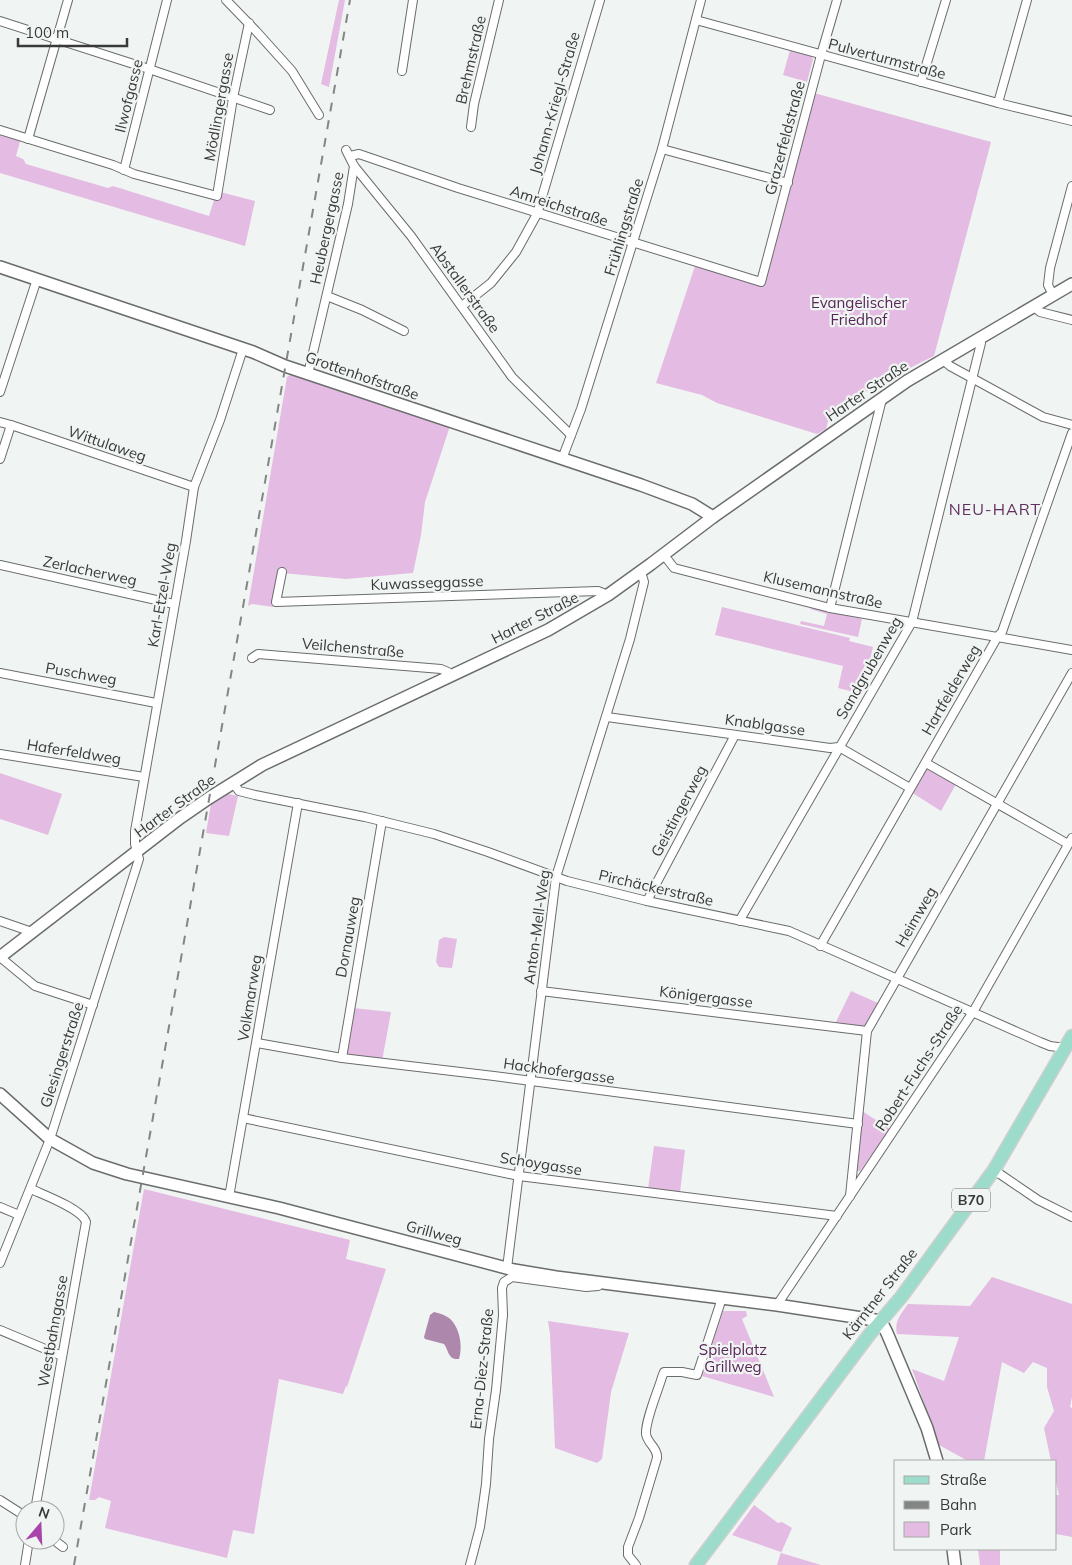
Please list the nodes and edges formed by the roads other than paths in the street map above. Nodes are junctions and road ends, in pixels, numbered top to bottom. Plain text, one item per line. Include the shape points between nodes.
1 (68, 0) edge
2 (167, 0) edge
3 (226, 0) edge
4 (413, 0) edge
5 (499, 0) edge
6 (600, 0) edge
7 (701, 0) edge
8 (837, 0) edge
9 (946, 0) edge
10 (1027, 0) edge
11 (696, 20) junction
12 (0, 21) edge
13 (249, 23) junction
14 (57, 39) junction
15 (820, 55) junction
16 (149, 69) junction
17 (402, 71) dead end
18 (921, 82) junction
19 (233, 98) junction
20 (998, 103) junction
21 (270, 110) dead end
22 (319, 115) dead end
23 (1072, 121) edge
24 (471, 127) dead end
25 (0, 130) edge
26 (28, 139) junction
27 (662, 149) junction
28 (348, 153) joint
29 (354, 166) junction
30 (124, 170) junction
31 (788, 183) junction
32 (1072, 186) edge
33 (537, 214) junction
34 (633, 244) junction
35 (0, 267) edge
36 (36, 279) junction
37 (761, 282) joint
38 (1072, 284) edge
39 (1054, 295) junction
40 (327, 296) junction
41 (462, 306) junction
42 (1034, 307) junction
43 (1072, 320) edge
44 (404, 331) dead end
45 (980, 337) junction
46 (243, 349) junction
47 (942, 359) junction
48 (3, 369) edge
49 (308, 374) junction
50 (972, 378) junction
51 (0, 392) edge
52 (882, 398) junction
53 (0, 422) edge
54 (11, 425) junction
55 (1072, 425) edge
56 (1072, 433) edge
57 (571, 435) junction
58 (0, 459) edge
59 (562, 459) junction
60 (194, 487) junction
61 (713, 517) junction
62 (664, 555) junction
63 (0, 565) edge
64 (282, 572) dead end
65 (641, 572) junction
66 (608, 595) junction
67 (174, 604) junction
68 (830, 608) junction
69 (912, 622) junction
70 (998, 636) junction
71 (1072, 650) edge
72 (252, 658) dead end
73 (0, 673) edge
74 (1072, 673) edge
75 (450, 675) junction
76 (156, 703) junction
77 (607, 717) junction
78 (735, 735) junction
79 (839, 748) junction
80 (0, 754) edge
81 (926, 763) junction
82 (144, 777) junction
83 (233, 783) junction
84 (910, 788) junction
85 (298, 803) junction
86 (998, 804) junction
87 (382, 821) junction
88 (1070, 841) edge
89 (137, 851) junction
90 (556, 876) junction
91 (647, 901) junction
92 (0, 921) edge
93 (740, 921) junction
94 (32, 932) junction
95 (820, 946) junction
96 (0, 957) edge
97 (896, 978) junction
98 (541, 991) junction
99 (93, 1005) junction
100 (973, 1012) junction
101 (867, 1031) junction
102 (1072, 1036) edge
103 (257, 1043) junction
104 (1068, 1049) edge
105 (342, 1058) junction
106 (530, 1082) junction
107 (0, 1094) edge
108 (243, 1118) junction
109 (858, 1124) junction
110 (50, 1139) junction
111 (994, 1170) junction
112 (519, 1176) junction
113 (31, 1189) junction
114 (850, 1196) junction
115 (229, 1197) junction
116 (0, 1207) edge
117 (19, 1215) junction
118 (837, 1216) junction
119 (1072, 1217) edge
120 (0, 1263) edge
121 (507, 1268) junction
122 (608, 1284) junction
123 (722, 1298) junction
124 (777, 1305) junction
125 (880, 1324) junction
126 (0, 1330) edge
127 (62, 1356) junction
128 (937, 1460) edge
129 (0, 1500) edge
130 (37, 1500) edge
131 (15, 1510) edge
132 (27, 1550) edge
133 (953, 1550) edge
134 (700, 1564) edge
135 (25, 1565) edge
136 (470, 1565) edge
137 (636, 1565) edge
138 (955, 1565) edge

1 - 14 street
2 - 16 street, Ilwofgasse
3 - 13 street
4 - 17 street
5 - 24 street, Brehmstraße via 475,96
6 - 33 street, Johann-Kriegl-Straße
7 - 11 street, Frühlingstraße
8 - 15 street, Grazerfeldstraße
9 - 18 street
10 - 20 street
11 - 15 street, Pulverturmstraße
11 - 27 street, Frühlingstraße
12 - 14 street
13 - 19 street, Mödlingergasse
13 - 22 street via 292,72
14 - 16 street
14 - 26 street
15 - 18 street, Pulverturmstraße
15 - 31 street, Grazerfeldstraße
16 - 19 street
16 - 30 street, Ilwofgasse
18 - 20 street, Pulverturmstraße
19 - 21 street
19 - 30 street, Mödlingergasse via 217,196
20 - 23 street, Pulverturmstraße
25 - 26 street
26 - 30 street
27 - 31 street
27 - 34 street, Frühlingstraße
28 - 29 street, Abstallerstraße
28 - 33 street, Amreichstraße
29 - 40 street, Heubergergasse
29 - 41 street, Abstallerstraße
31 - 37 street, Grazerfeldstraße
32 - 39 street via 1050,268 1048,285
33 - 34 street, Amreichstraße
33 - 41 street, Johann-Kriegl-Straße via 516,252 491,283
34 - 37 street, Amreichstraße
34 - 57 street, Frühlingstraße
35 - 36 main road, Grottenhofstraße
36 - 46 main road, Grottenhofstraße
36 - 48 street
38 - 39 main road, Harter Straße
39 - 42 main road, Harter Straße
40 - 44 street, Heubergergasse
40 - 49 street, Heubergergasse
41 - 57 street, Abstallerstraße via 512,377
42 - 43 street via 1040,312
42 - 45 main road, Harter Straße
45 - 47 main road, Harter Straße
45 - 50 street, Sandgrubenweg
46 - 49 main road, Grottenhofstraße
46 - 60 street, Karl-Etzel-Weg
47 - 50 street
47 - 52 main road, Harter Straße
48 - 51 street
49 - 59 main road, Grottenhofstraße
50 - 55 street via 1043,417
50 - 69 street, Sandgrubenweg
52 - 61 main road, Harter Straße
52 - 68 street
53 - 54 street, Wittulaweg
54 - 58 street
54 - 60 street, Wittulaweg
56 - 70 street, Hartfelderweg
57 - 59 street, Frühlingstraße
59 - 61 main road, Grottenhofstraße via 692,504
60 - 67 street, Karl-Etzel-Weg
61 - 62 main road, Harter Straße
62 - 65 main road, Harter Straße
62 - 68 street, Klusemannstraße via 674,568
63 - 67 street, Zerlacherweg
64 - 66 street, Kuwasseggasse via 276,602 598,591
65 - 66 main road, Harter Straße
65 - 77 street, Anton-Mell-Weg via 644,582
66 - 75 main road, Harter Straße via 548,630
67 - 76 street, Karl-Etzel-Weg
68 - 69 street, Klusemannstraße
69 - 70 street, Klusemannstraße
69 - 79 street, Sandgrubenweg
70 - 71 street, Klusemannstraße
70 - 81 street, Hartfelderweg
72 - 75 street, Veilchenstraße via 258,654 431,668
73 - 76 street, Puschweg
74 - 86 street, Heimweg
75 - 83 main road, Harter Straße via 301,746
76 - 82 street, Karl-Etzel-Weg
77 - 78 street, Knablgasse
77 - 90 street, Anton-Mell-Weg
78 - 79 street, Knablgasse
78 - 91 street, Geistingerweg
79 - 84 street, Knablgasse
79 - 93 street, Sandgrubenweg
80 - 82 street, Haferfeldweg
81 - 84 street, Hartfelderweg
81 - 86 street
82 - 89 street, Karl-Etzel-Weg via 135,831
83 - 85 street, Pirchäckerstraße via 242,792
83 - 89 main road, Harter Straße
84 - 95 street, Hartfelderweg
85 - 87 street, Pirchäckerstraße
85 - 103 street, Volkmarweg
86 - 88 street
86 - 97 street, Heimweg
87 - 90 street, Pirchäckerstraße via 464,844
87 - 105 street, Dornauweg
88 - 100 street, Robert-Fuchs-Straße
89 - 94 main road, Harter Straße
89 - 99 street, Glesingerstraße via 139,859
90 - 91 street, Pirchäckerstraße via 567,882
90 - 98 street, Anton-Mell-Weg
91 - 93 street, Pirchäckerstraße
92 - 94 street
93 - 95 street, Pirchäckerstraße via 789,931
94 - 96 main road, Harter Straße
95 - 97 street, Pirchäckerstraße
96 - 99 street via 35,986
97 - 100 street, Pirchäckerstraße
97 - 101 street, Heimweg
98 - 101 street, Königergasse
98 - 106 street, Anton-Mell-Weg
99 - 110 street, Glesingerstraße
100 - 104 street, Pirchäckerstraße via 1050,1046
100 - 114 street, Robert-Fuchs-Straße
101 - 109 street, Heimweg
102 - 104 main road, Kärntner Straße / B70
103 - 105 street, Hackhofergasse
103 - 108 street, Volkmarweg
104 - 111 main road, Kärntner Straße / B70
105 - 106 street, Hackhofergasse
106 - 109 street, Hackhofergasse
106 - 112 street, Anton-Mell-Weg
107 - 110 main road, Grillweg
108 - 112 street, Schoygasse
108 - 115 street, Volkmarweg
109 - 114 street, Heimweg
110 - 113 street, Glesingerstraße
110 - 115 main road, Grillweg via 93,1163 142,1178
111 - 119 street via 1038,1200
111 - 125 main road, Kärntner Straße / B70
112 - 118 street, Schoygasse
112 - 121 street, Anton-Mell-Weg
113 - 117 street, Glesingerstraße
113 - 127 street, Westbahngasse via 77,1211 86,1222
114 - 118 street, Robert-Fuchs-Straße
115 - 121 main road, Grillweg
116 - 117 street
117 - 120 street, Glesingerstraße
118 - 124 street, Robert-Fuchs-Straße
121 - 122 main road, Grillweg
122 - 123 main road, Grillweg
122 - 136 street, Erna-Diez-Straße via 586,1287 512,1277 504,1282 498,1372 480,1527
123 - 124 main road, Grillweg
123 - 137 street via 697,1375 664,1372 646,1436 657,1458 628,1547 628,1555
124 - 125 main road, Grillweg via 875,1320
125 - 128 main road via 910,1385
125 - 134 main road, Kärntner Straße / B70
126 - 127 street
127 - 130 street, Westbahngasse
129 - 131 street
132 - 135 street
133 - 138 main road

